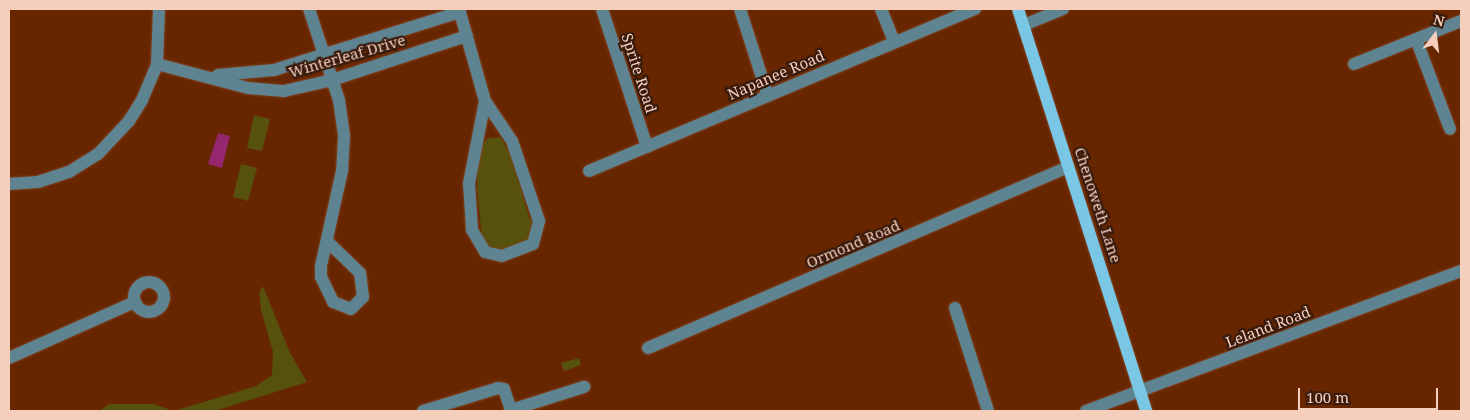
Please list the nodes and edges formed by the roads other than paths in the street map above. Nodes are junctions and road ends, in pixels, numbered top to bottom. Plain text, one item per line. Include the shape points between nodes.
1 (159, 9) edge
2 (309, 9) edge
3 (602, 9) edge
4 (740, 9) edge
5 (880, 9) edge
6 (975, 9) edge
7 (1018, 9) edge
8 (1063, 9) edge
9 (459, 10) edge
10 (1461, 21) edge
11 (1024, 25) junction
12 (467, 36) junction
13 (1416, 39) junction
14 (894, 42) junction
15 (324, 56) junction
16 (157, 64) junction
17 (1354, 64) dead end
18 (206, 76) junction
19 (332, 80) junction
20 (768, 96) junction
21 (485, 101) junction
22 (1450, 129) dead end
23 (508, 134) junction
24 (480, 136) junction
25 (646, 147) junction
26 (1068, 167) junction
27 (589, 172) dead end
28 (9, 184) edge
29 (327, 241) junction
30 (1461, 271) edge
31 (135, 302) dead end
32 (955, 308) dead end
33 (648, 348) dead end
34 (9, 358) edge
35 (584, 387) dead end
36 (1140, 392) junction
37 (423, 411) edge
38 (988, 411) edge
39 (1086, 411) edge
40 (1146, 411) edge

1 - 16 street
2 - 15 street
3 - 25 street, Sprite Road
4 - 20 street
5 - 14 street
6 - 14 street, Napanee Road
7 - 11 main road, Chenoweth Lane
8 - 11 street
9 - 12 street
9 - 15 street, Winterleaf Drive
10 - 13 street
11 - 26 main road, Chenoweth Lane
12 - 19 street, Winterleaf Drive
12 - 21 street
13 - 17 street
13 - 22 street
14 - 20 street, Napanee Road
15 - 18 street, Winterleaf Drive via 274,70
15 - 19 street
16 - 18 street, Winterleaf Drive
16 - 28 street via 129,121 98,154 53,178
18 - 19 street, Winterleaf Drive via 268,91 302,88
19 - 29 street via 344,136 342,171
20 - 25 street, Napanee Road
21 - 23 street
21 - 24 street
23 - 24 street via 493,130
23 - 24 street via 522,166 539,229 533,244 502,256 484,252 472,230 469,183
25 - 27 street, Napanee Road
26 - 33 street, Ormond Road
26 - 36 main road, Chenoweth Lane
29 - 29 street via 321,266 324,284 333,302 351,309 363,297 360,274
30 - 36 street, Leland Road
31 - 34 street
32 - 38 street
35 - 37 street via 511,410 504,389 498,388
36 - 39 street, Leland Road
36 - 40 main road, Chenoweth Lane

